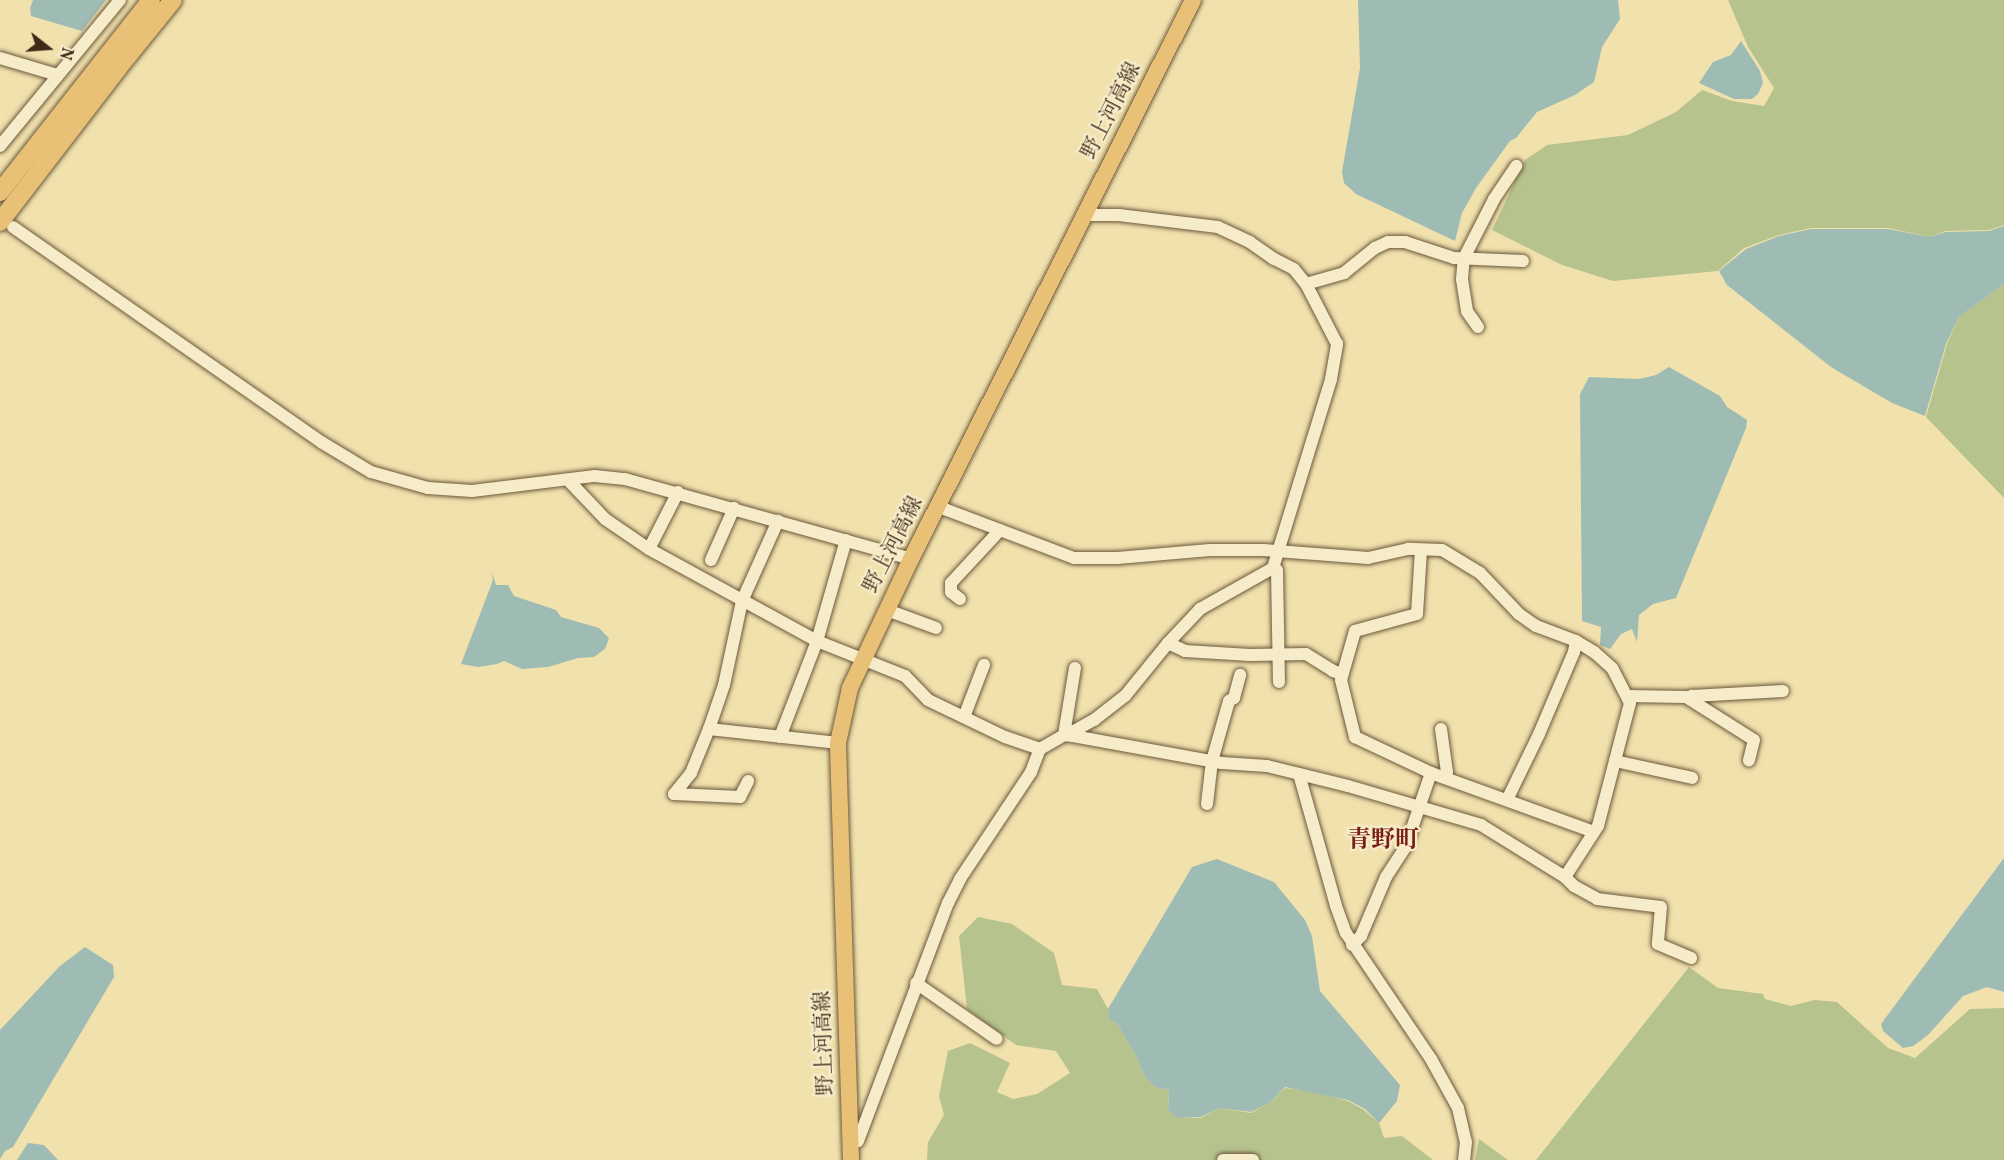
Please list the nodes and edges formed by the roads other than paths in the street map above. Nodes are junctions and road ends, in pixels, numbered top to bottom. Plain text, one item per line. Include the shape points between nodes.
1 (120, 0) edge
2 (151, 0) edge
3 (173, 0) edge
4 (1193, 0) edge
5 (0, 58) edge
6 (57, 75) junction
7 (0, 146) edge
8 (1516, 166) dead end
9 (0, 192) edge
10 (1084, 215) junction
11 (7, 225) edge
12 (1464, 258) junction
13 (1523, 261) dead end
14 (1306, 284) junction
15 (1478, 327) dead end
16 (568, 481) junction
17 (678, 492) junction
18 (939, 507) junction
19 (734, 508) junction
20 (778, 521) junction
21 (1000, 530) junction
22 (846, 540) junction
23 (649, 549) junction
24 (1421, 550) junction
25 (1279, 552) junction
26 (912, 559) junction
27 (711, 560) dead end
28 (1273, 568) junction
29 (960, 599) dead end
30 (742, 601) junction
31 (887, 610) junction
32 (936, 628) dead end
33 (817, 640) junction
34 (1576, 641) junction
35 (1168, 643) junction
36 (1280, 653) junction
37 (864, 657) junction
38 (984, 665) dead end
39 (1075, 668) dead end
40 (1342, 674) junction
41 (1240, 675) dead end
42 (1279, 682) dead end
43 (1783, 691) dead end
44 (1627, 696) junction
45 (1690, 699) junction
46 (964, 717) junction
47 (709, 729) junction
48 (1441, 729) dead end
49 (1068, 735) junction
50 (780, 737) junction
51 (838, 743) junction
52 (1040, 749) junction
53 (1749, 760) dead end
54 (1212, 761) junction
55 (1615, 761) junction
56 (1431, 773) junction
57 (1299, 774) junction
58 (1445, 778) junction
59 (1692, 778) dead end
60 (748, 781) dead end
61 (1507, 800) junction
62 (1207, 804) dead end
63 (1420, 807) junction
64 (1594, 832) junction
65 (1565, 877) junction
66 (1352, 945) junction
67 (1691, 958) dead end
68 (916, 983) junction
69 (997, 1039) dead end
70 (850, 1152) edge
71 (1222, 1160) edge
72 (1253, 1160) edge
73 (1464, 1160) edge

1 - 6 street
2 - 9 highway
3 - 11 highway via 118,68
4 - 10 main road, 野上河高線
5 - 6 street
6 - 7 street
8 - 12 street
10 - 14 street via 1119,215 1218,227 1294,269
10 - 18 main road, 野上河高線
11 - 16 street via 321,442 372,472 428,488 459,490
12 - 13 street
12 - 14 street via 1405,242 1388,242 1344,273
12 - 15 street via 1462,279 1467,311
14 - 25 street via 1337,344 1331,379
16 - 17 street via 595,476
16 - 23 street via 605,519
17 - 19 street
17 - 23 street
18 - 21 street
18 - 26 main road, 野上河高線
19 - 20 street
19 - 27 street
20 - 22 street
20 - 30 street
21 - 25 street via 1074,558 1210,550
21 - 29 street via 951,583 951,592
22 - 26 street
22 - 33 street
23 - 30 street
24 - 25 street via 1368,558
24 - 34 street via 1442,550 1480,573 1527,620
24 - 40 street via 1418,612 1358,628
25 - 28 street
26 - 31 main road, 野上河高線
28 - 35 street via 1200,609
28 - 36 street via 1277,570
30 - 33 street
30 - 47 street via 724,685
31 - 32 street
31 - 37 main road, 野上河高線
33 - 37 street
33 - 50 street
34 - 44 street via 1612,668
34 - 61 street via 1539,734
35 - 36 street via 1185,651 1250,656
35 - 49 street via 1125,696
36 - 40 street via 1306,654
36 - 42 street
37 - 46 street via 904,675 928,700
37 - 51 main road, 野上河高線 via 850,688
38 - 46 street
39 - 49 street
40 - 56 street via 1355,737
41 - 54 street via 1234,698 1228,701
43 - 45 street
44 - 45 street
44 - 55 street via 1630,703
45 - 53 street via 1754,740
46 - 52 street
47 - 50 street
47 - 60 street via 691,773 674,795 740,797
48 - 58 street
49 - 52 street
49 - 54 street
50 - 51 street
51 - 70 main road, 野上河高線
52 - 68 street via 1031,772 960,879
54 - 57 street via 1267,766
54 - 62 street
55 - 59 street
55 - 64 street
56 - 58 street
56 - 63 street
57 - 63 street
57 - 66 street via 1336,906
58 - 61 street
61 - 64 street
63 - 65 street via 1481,825
63 - 66 street via 1406,846 1386,877 1361,936
64 - 65 street
65 - 67 street via 1597,899 1660,907 1658,944
66 - 73 street via 1431,1059 1458,1108 1466,1142
68 - 69 street
68 - 70 street via 858,1141
71 - 72 street

